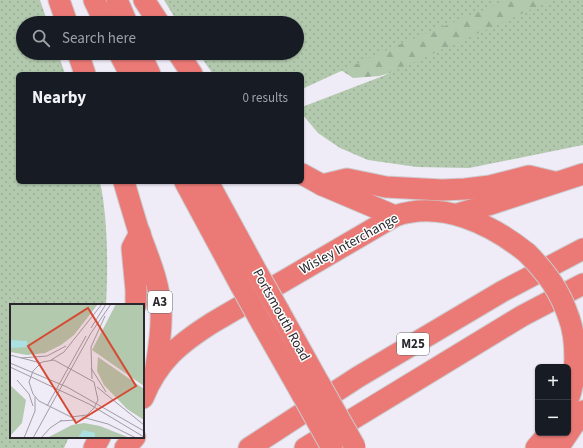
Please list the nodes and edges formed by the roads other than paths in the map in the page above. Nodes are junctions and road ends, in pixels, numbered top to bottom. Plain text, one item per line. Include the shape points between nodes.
1 (59, 0) edge
2 (94, 0) edge
3 (117, 0) edge
4 (144, 0) edge
5 (65, 16) edge
6 (102, 16) edge
7 (124, 16) edge
8 (154, 16) edge
9 (80, 60) edge
10 (123, 60) edge
11 (143, 60) edge
12 (183, 60) edge
13 (84, 72) edge
14 (129, 72) edge
15 (149, 72) edge
16 (191, 72) edge
17 (583, 174) edge
18 (304, 175) edge
19 (554, 182) junction
20 (125, 184) edge
21 (186, 184) edge
22 (209, 184) edge
23 (322, 185) junction
24 (456, 214) junction
25 (395, 216) junction
26 (140, 233) junction
27 (583, 250) edge
28 (250, 280) junction
29 (583, 284) edge
30 (136, 304) edge
31 (270, 316) junction
32 (155, 374) junction
33 (583, 382) edge
34 (144, 396) edge
35 (573, 403) edge
36 (546, 436) edge
37 (99, 438) edge
38 (134, 438) edge
39 (135, 438) edge
40 (355, 447) edge
41 (94, 448) edge
42 (125, 448) edge
43 (137, 448) edge
44 (249, 448) edge
45 (305, 448) edge
46 (332, 448) edge
47 (536, 448) edge
48 (558, 448) edge

1 - 5 highway
2 - 6 highway
3 - 7 highway
4 - 8 highway
9 - 13 highway
10 - 14 highway
11 - 15 highway
12 - 16 highway
17 - 19 highway
18 - 23 highway
19 - 23 highway via 529,176 490,186 442,190 386,186 347,179
19 - 24 highway
20 - 26 highway, A3
21 - 28 highway, Portsmouth Road
22 - 28 highway, Portsmouth Road
23 - 25 highway
24 - 25 highway, Wisley Interchange via 418,211
24 - 35 highway, Wisley Interchange, bridge via 502,235 527,253 554,285 572,327 575,360
25 - 32 highway, Wisley Interchange via 187,339 168,356
26 - 30 highway via 132,248
26 - 32 highway, A3 via 159,292 161,330
27 - 44 highway, M25 via 503,291 345,385
28 - 31 highway, Portsmouth Road, bridge
29 - 45 highway, M25 via 515,320
31 - 40 highway, Portsmouth Road, bridge via 319,383
31 - 46 highway, Portsmouth Road, bridge via 303,396
32 - 34 highway, Wisley Interchange
33 - 35 highway
35 - 48 highway
36 - 47 highway
37 - 41 highway
38 - 42 highway
39 - 43 highway

